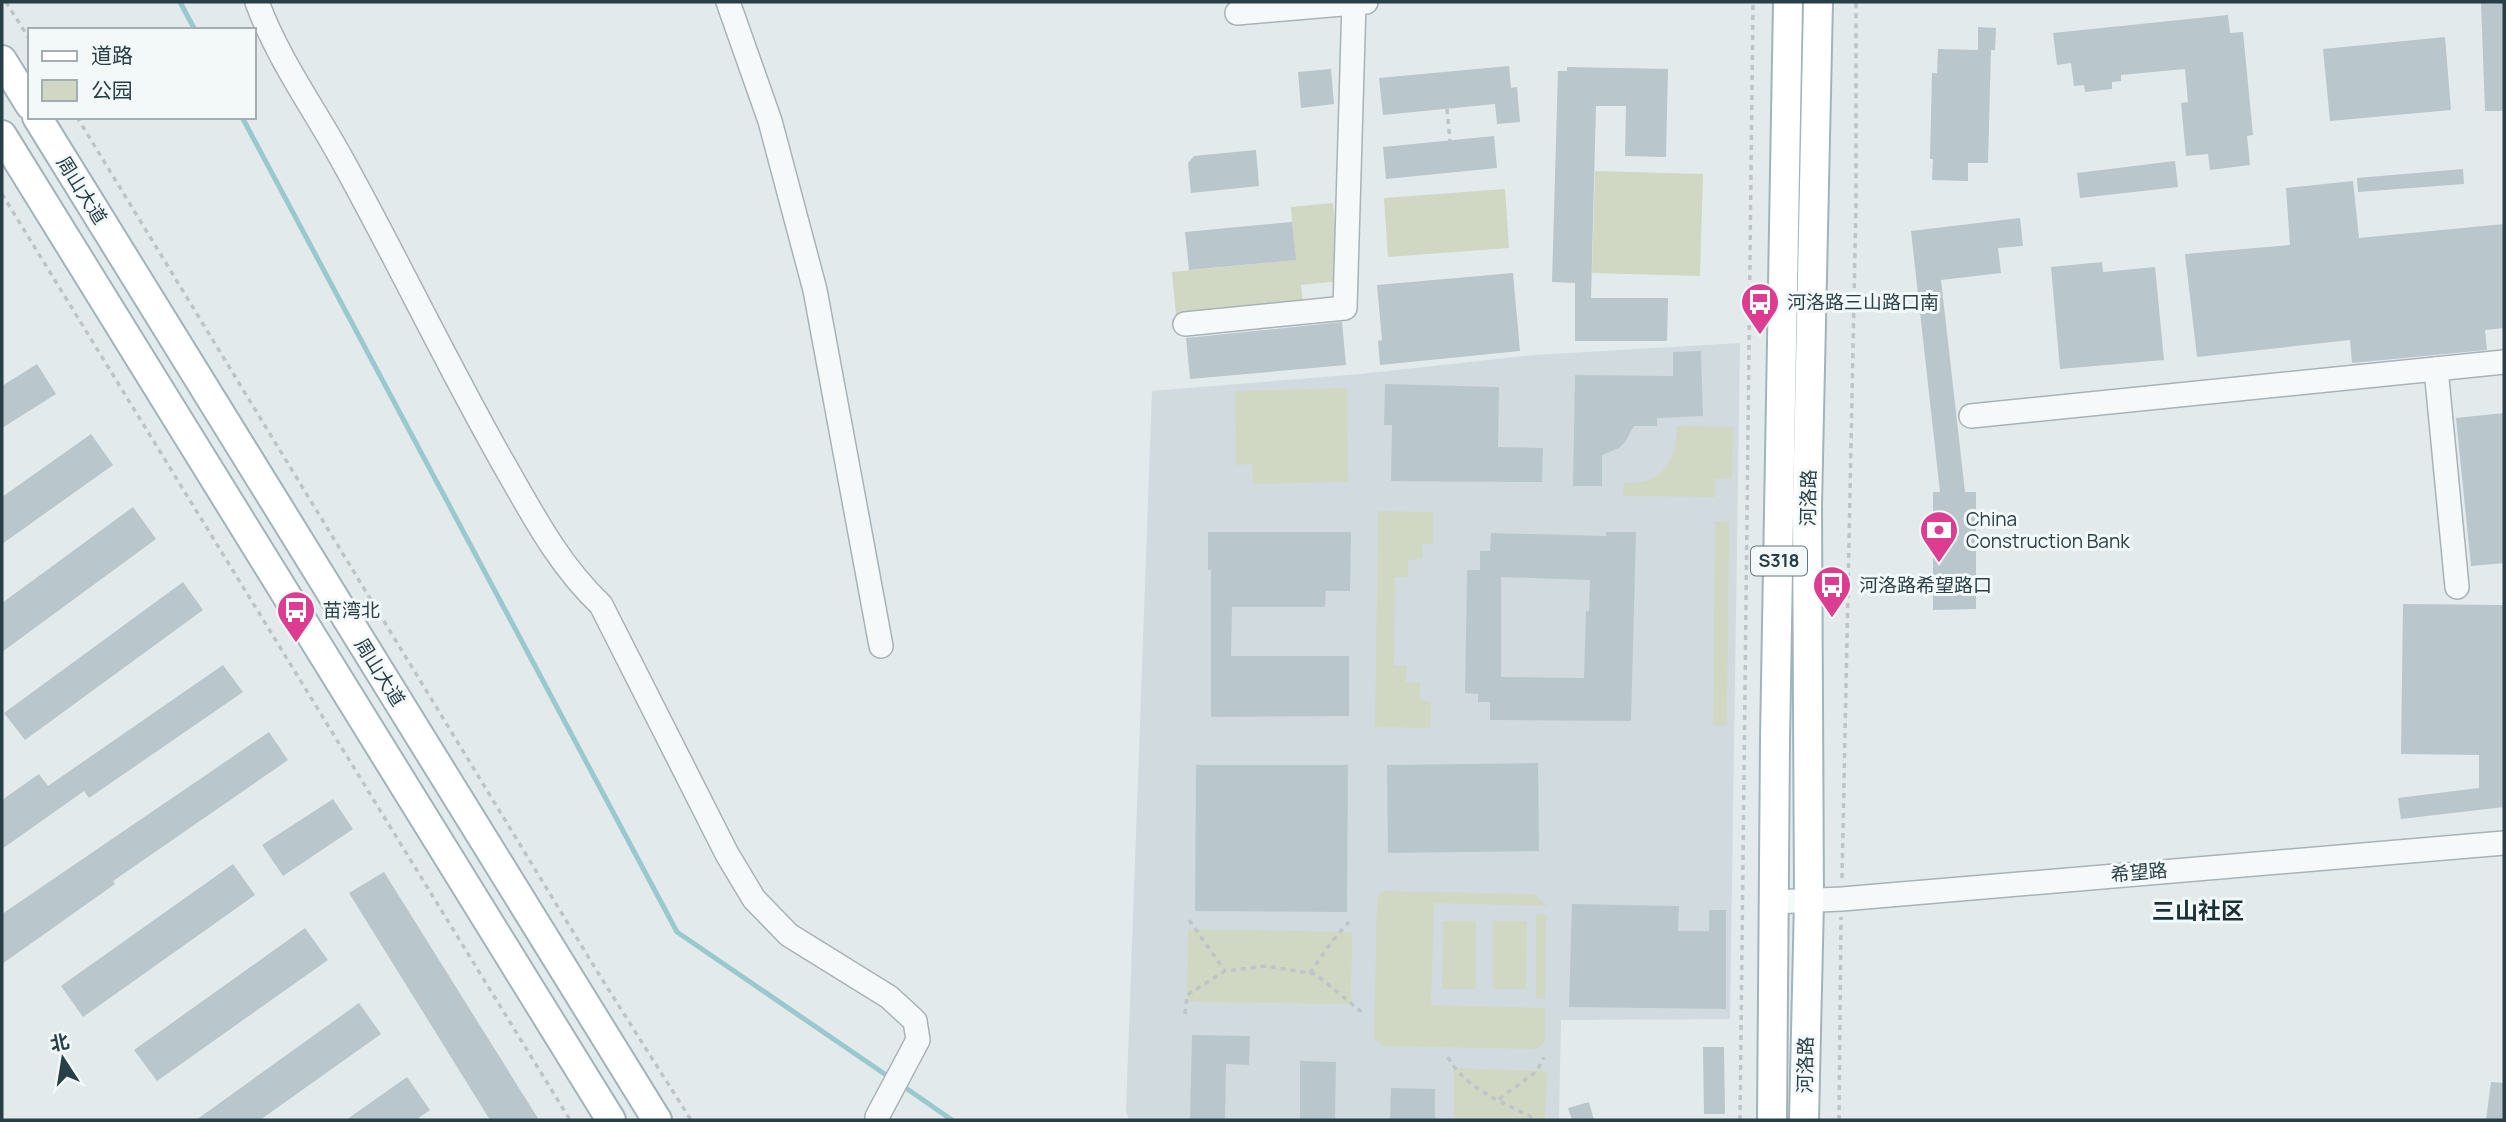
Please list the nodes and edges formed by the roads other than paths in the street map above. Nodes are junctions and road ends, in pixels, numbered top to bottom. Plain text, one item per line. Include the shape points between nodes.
1 (257, 2) edge
2 (727, 2) edge
3 (1358, 2) edge
4 (1788, 2) edge
5 (1818, 2) edge
6 (1237, 13) dead end
7 (2, 60) edge
8 (28, 102) edge
9 (38, 119) edge
10 (2, 135) edge
11 (1185, 324) dead end
12 (2504, 362) edge
13 (2436, 369) junction
14 (1971, 416) dead end
15 (2457, 587) dead end
16 (881, 646) dead end
17 (2504, 843) edge
18 (1810, 901) junction
19 (1774, 902) junction
20 (877, 1117) dead end
21 (1804, 1118) edge
22 (611, 1120) edge
23 (657, 1120) edge
24 (1772, 1120) edge

1 - 20 street via 269,34 345,165 454,377 552,548 601,605 754,899 789,935 889,998 915,1021 918,1040
2 - 16 street via 770,121 816,290
3 - 6 street
3 - 11 street via 1345,308
4 - 19 main road, 河洛路 / S318
5 - 18 main road, 河洛路 / S318 via 1807,505
7 - 8 main road
9 - 23 main road, 周山大道
10 - 22 main road, 周山大道
12 - 13 street
13 - 14 street
13 - 15 street
17 - 18 street, 希望路
18 - 19 street, 希望路
18 - 21 main road, 河洛路 / S318
19 - 24 main road, 河洛路 / S318

